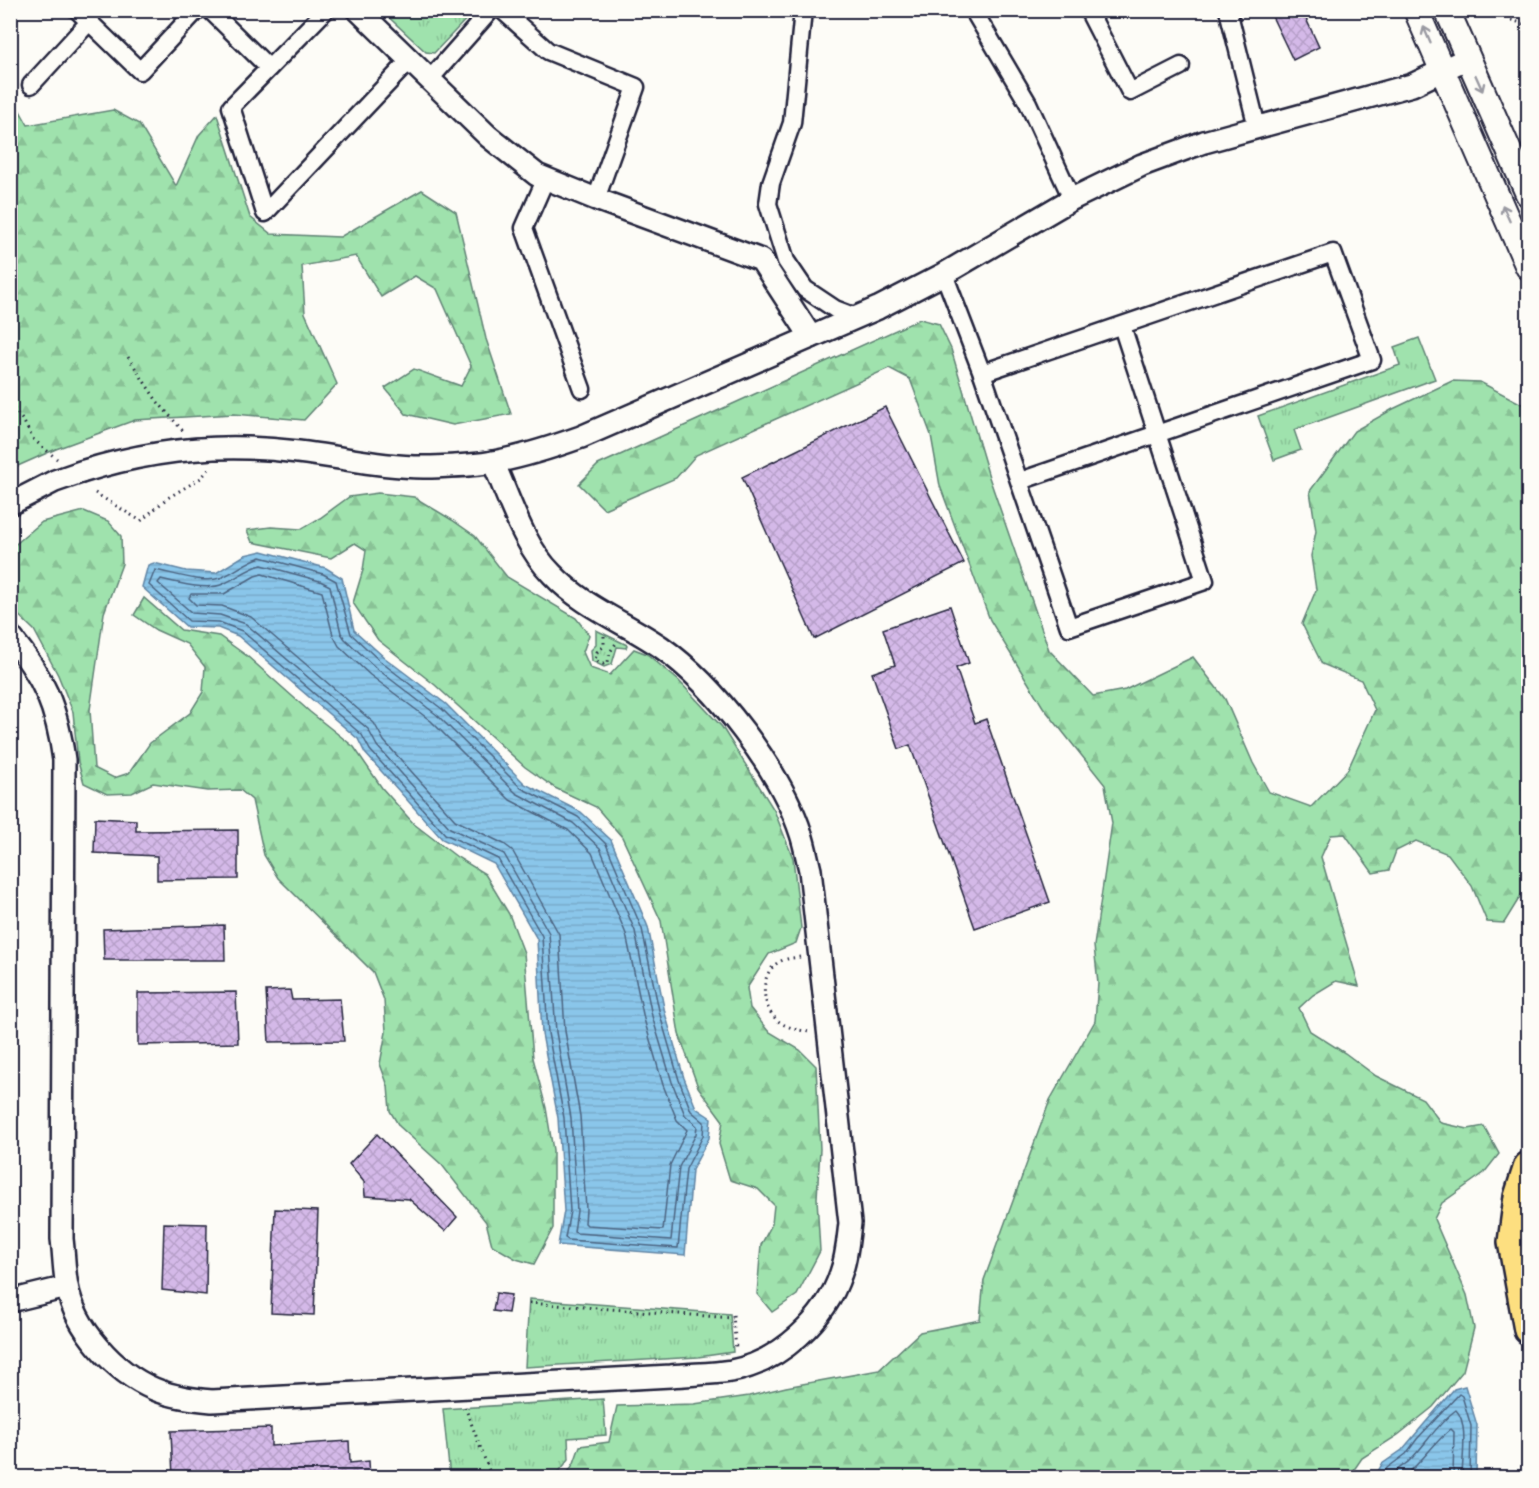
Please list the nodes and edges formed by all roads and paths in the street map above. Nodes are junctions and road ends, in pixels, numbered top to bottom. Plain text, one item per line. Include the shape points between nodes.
1 (76, 10) edge
2 (197, 10) edge
3 (210, 10) edge
4 (326, 10) edge
5 (358, 10) edge
6 (491, 10) edge
7 (502, 10) edge
8 (803, 10) edge
9 (973, 10) edge
10 (1088, 10) edge
11 (1228, 10) edge
12 (1416, 10) edge
13 (1447, 10) edge
14 (1511, 20) dead end
15 (89, 22) junction
16 (1528, 25) edge
17 (1468, 58) junction
18 (410, 60) junction
19 (1181, 66) dead end
20 (269, 68) junction
21 (1443, 72) junction
22 (430, 79) junction
23 (31, 85) dead end
24 (1257, 127) junction
25 (546, 178) junction
26 (1528, 194) edge
27 (596, 199) junction
28 (1072, 199) junction
29 (1528, 267) edge
30 (944, 274) junction
31 (856, 317) junction
32 (1122, 326) junction
33 (811, 337) junction
34 (128, 357) dead end
35 (982, 373) junction
36 (582, 389) dead end
37 (10, 404) edge
38 (1157, 434) junction
39 (197, 448) junction
40 (229, 448) junction
41 (57, 459) dead end
42 (493, 462) junction
43 (1020, 480) junction
44 (95, 493) dead end
45 (10, 504) edge
46 (603, 630) dead end
47 (10, 636) edge
48 (621, 640) dead end
49 (808, 957) dead end
50 (817, 1032) dead end
51 (1528, 1166) edge
52 (1518, 1197) junction
53 (1528, 1264) edge
54 (67, 1287) junction
55 (10, 1301) edge
56 (529, 1303) dead end
57 (1528, 1330) edge
58 (737, 1354) dead end
59 (465, 1407) dead end
60 (492, 1478) edge

1 - 15 street
2 - 15 street via 140,71
3 - 20 street
4 - 20 street
5 - 18 street
6 - 22 street
7 - 27 street via 548,51 636,87
8 - 31 street via 792,123 771,183 768,204 786,261 805,289 835,309
9 - 28 street via 1028,103
10 - 19 street via 1130,92
11 - 24 street
21 -> 12 main road
13 - 17 main road
14 - 16 path
15 - 23 street
17 - 21 street
17 -> 26 main road
18 - 20 street via 265,213 231,107
18 - 22 street
21 - 24 street
29 -> 21 main road
22 - 25 street via 488,136
24 - 28 street via 1170,154
25 - 27 street
25 - 36 street via 524,228
27 - 33 street via 761,260
28 - 30 street
30 - 31 street
30 - 35 street
31 - 33 street
32 - 35 street
32 - 38 street
32 - 38 street via 1333,253 1372,360
33 - 42 street via 581,437
34 - 39 path via 157,401
35 - 43 street
37 - 41 path via 33,439
38 - 43 street
38 - 43 street via 1205,580 1070,627
39 - 40 street
39 - 45 street, bridge via 118,460 55,481
40 - 42 street via 299,452 378,465 429,467
40 - 44 path via 201,478 166,499 141,521
42 - 54 street via 537,556 551,573 582,600 664,649 703,683 760,754 795,818 810,870 850,1223 841,1273 830,1296 795,1339 759,1361 732,1371 213,1401 178,1397 152,1389 130,1376 91,1337 77,1315
46 - 48 path via 604,646 595,656 598,662 608,662 612,647
47 - 54 street via 28,657 53,704 64,760 62,1239
49 - 50 path via 781,961 773,967 764,990 765,1002 776,1019 798,1030
51 - 52 main road
52 - 53 main road
52 - 57 main road via 1512,1242
54 - 55 street
56 - 58 path via 733,1317
59 - 60 path

